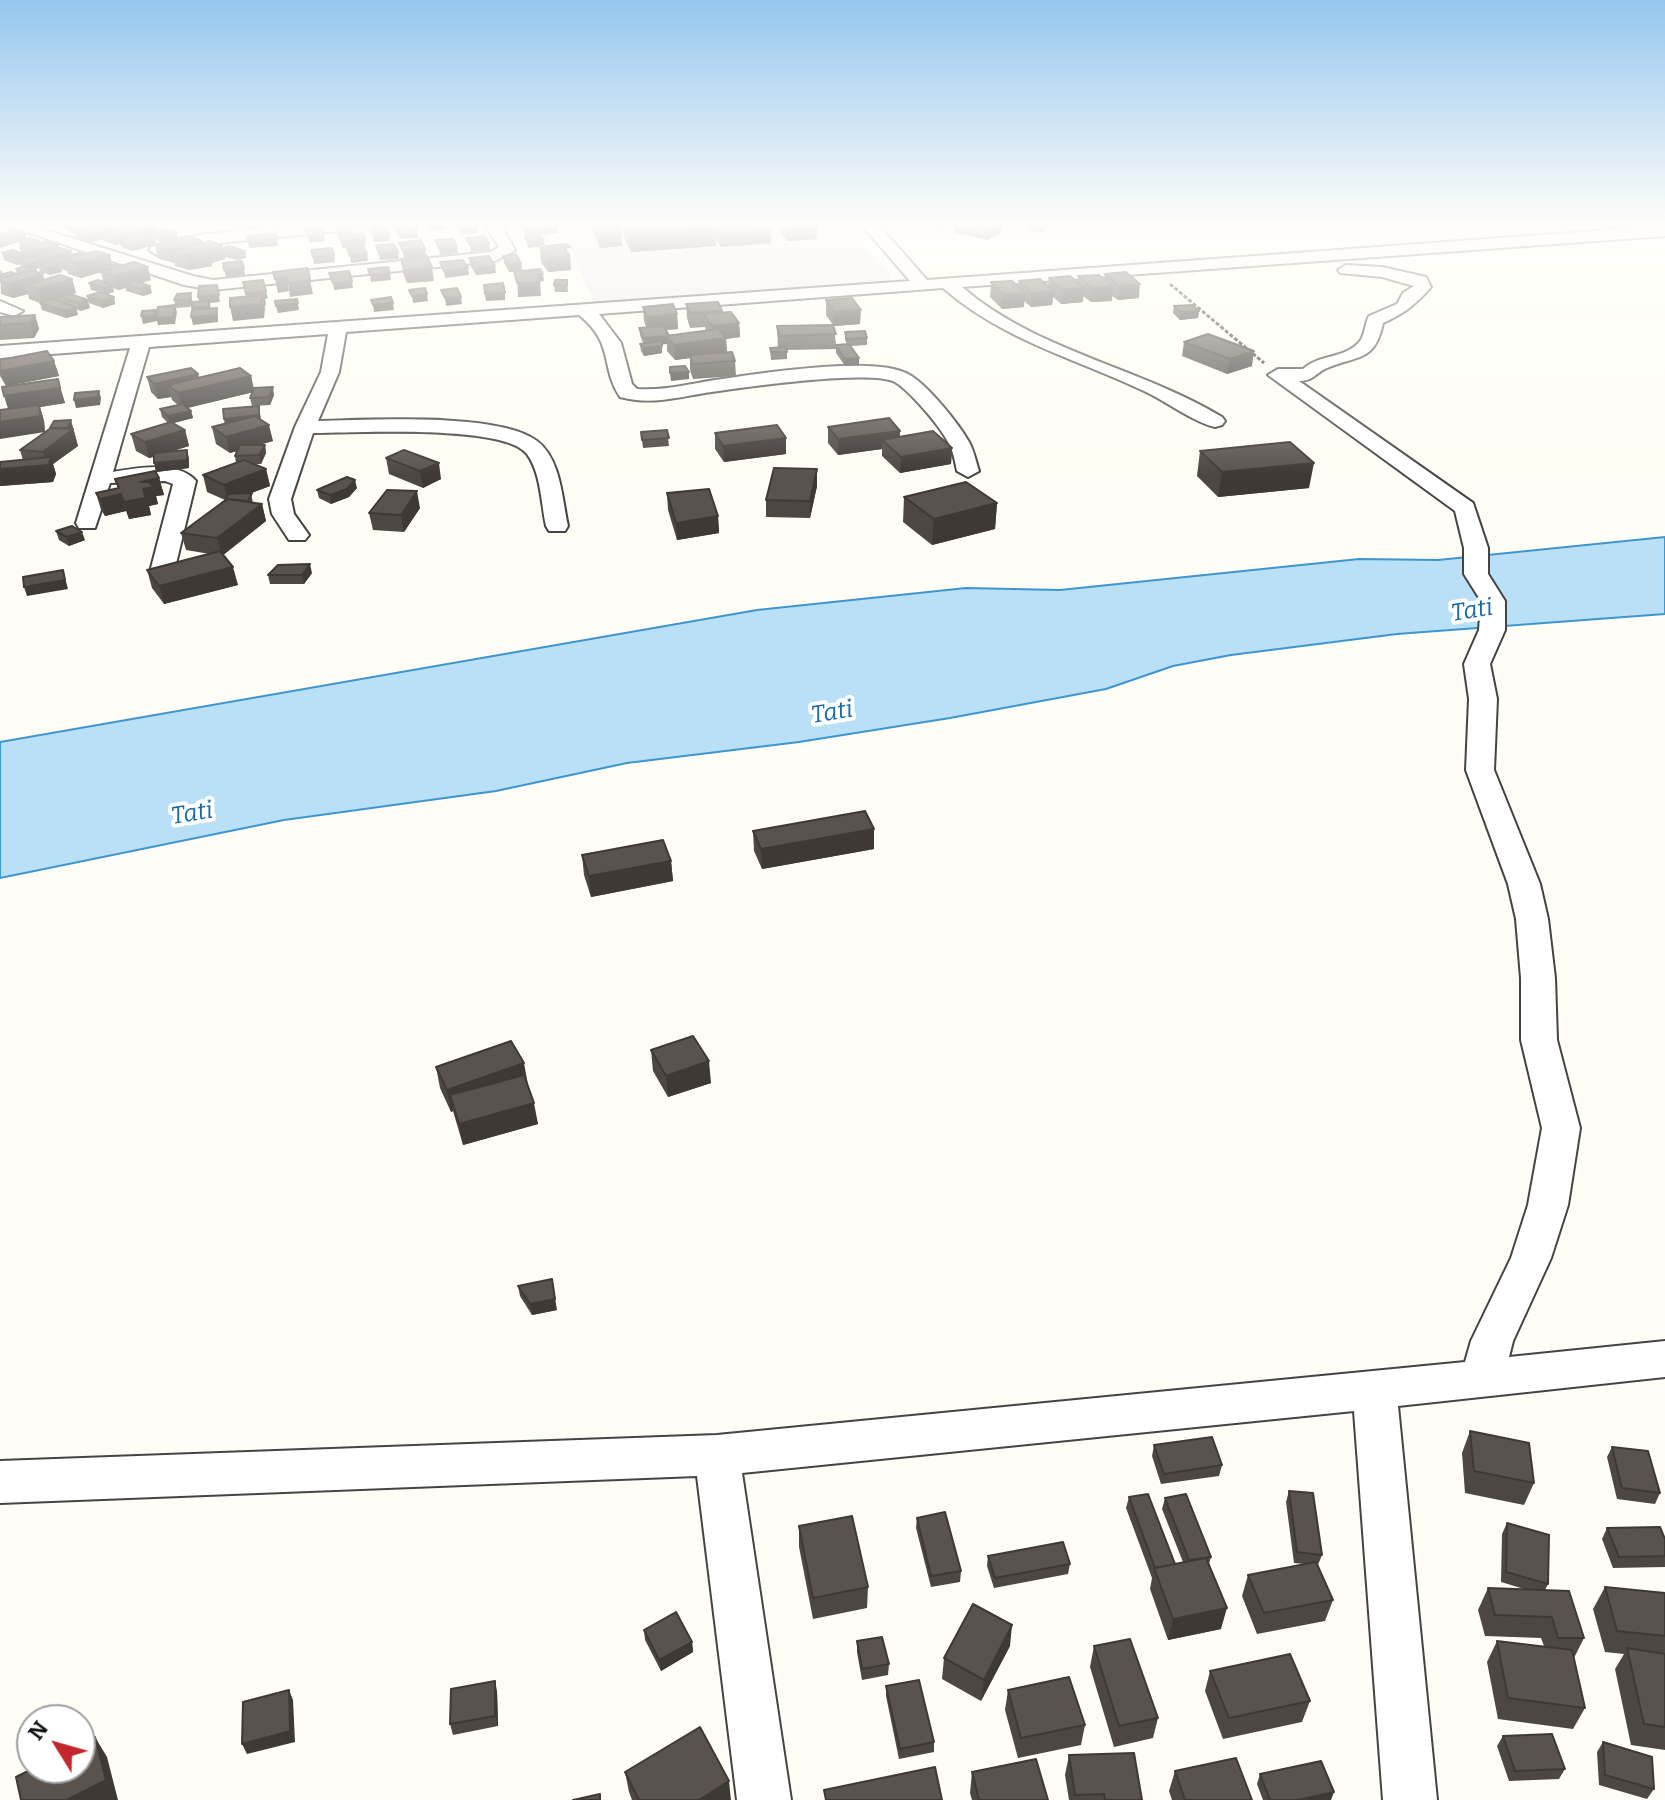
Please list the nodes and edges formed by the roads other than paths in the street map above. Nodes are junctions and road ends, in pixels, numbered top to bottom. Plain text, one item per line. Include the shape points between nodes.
1 (624, 307) edge
2 (974, 307) edge
3 (1404, 307) edge
4 (583, 310) junction
5 (338, 328) junction
6 (141, 342) junction
7 (0, 352) edge
8 (1215, 421) dead end
9 (305, 427) junction
10 (968, 471) dead end
11 (101, 479) junction
12 (87, 523) dead end
13 (557, 526) dead end
14 (297, 535) dead end
15 (163, 568) edge
16 (1665, 1359) edge
17 (1482, 1379) junction
18 (1374, 1389) junction
19 (717, 1455) junction
20 (0, 1482) edge
21 (764, 1800) edge
22 (1410, 1800) edge

1 - 4 street
2 - 8 street via 1161,389
3 - 17 street via 1375,320 1370,342 1354,354 1325,362 1308,375 1278,375 1465,508 1476,548 1476,574 1493,601 1492,630 1477,664 1483,699 1480,770 1532,919 1539,1040 1561,1128 1544,1218 1492,1341
4 - 5 street
4 - 10 street via 612,340 627,393 655,397 723,385 862,373 903,379 959,442
5 - 6 street
5 - 9 street via 330,372
6 - 7 street
6 - 11 street
9 - 13 street via 428,426 521,440 542,463
9 - 14 street via 280,499
11 - 12 street
11 - 15 street via 167,474 185,481
16 - 17 street
17 - 18 street
18 - 19 street
18 - 22 street
19 - 20 street
19 - 21 street

